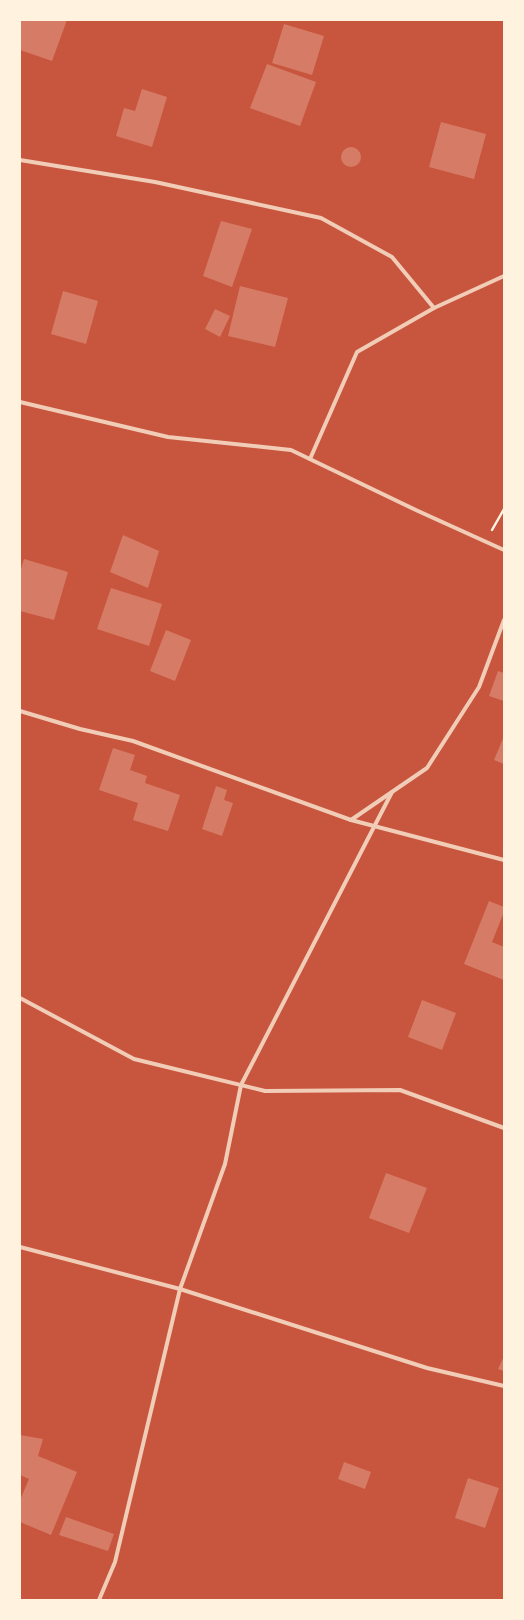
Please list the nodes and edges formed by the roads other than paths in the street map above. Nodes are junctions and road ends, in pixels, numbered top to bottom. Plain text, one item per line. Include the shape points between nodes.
1 (20, 160) edge
2 (504, 276) edge
3 (434, 308) junction
4 (20, 402) edge
5 (310, 459) junction
6 (504, 550) edge
7 (504, 620) edge
8 (20, 711) edge
9 (392, 792) junction
10 (351, 820) junction
11 (374, 826) junction
12 (504, 860) edge
13 (20, 998) edge
14 (241, 1085) junction
15 (504, 1128) edge
16 (20, 1247) edge
17 (180, 1289) junction
18 (504, 1386) edge
19 (100, 1600) edge

1 - 3 street via 155,182 321,218 392,256
2 - 3 street
3 - 5 street via 357,352
4 - 5 street via 168,437 291,450
5 - 6 street
7 - 9 street via 479,687 427,768
8 - 10 street via 80,729 133,741
9 - 10 street
9 - 11 street
10 - 11 street
11 - 12 street
11 - 14 street
13 - 14 street via 134,1059
14 - 15 street via 264,1091 400,1090
14 - 17 street via 226,1164
16 - 17 street
17 - 18 street via 427,1368
17 - 19 street via 115,1562

